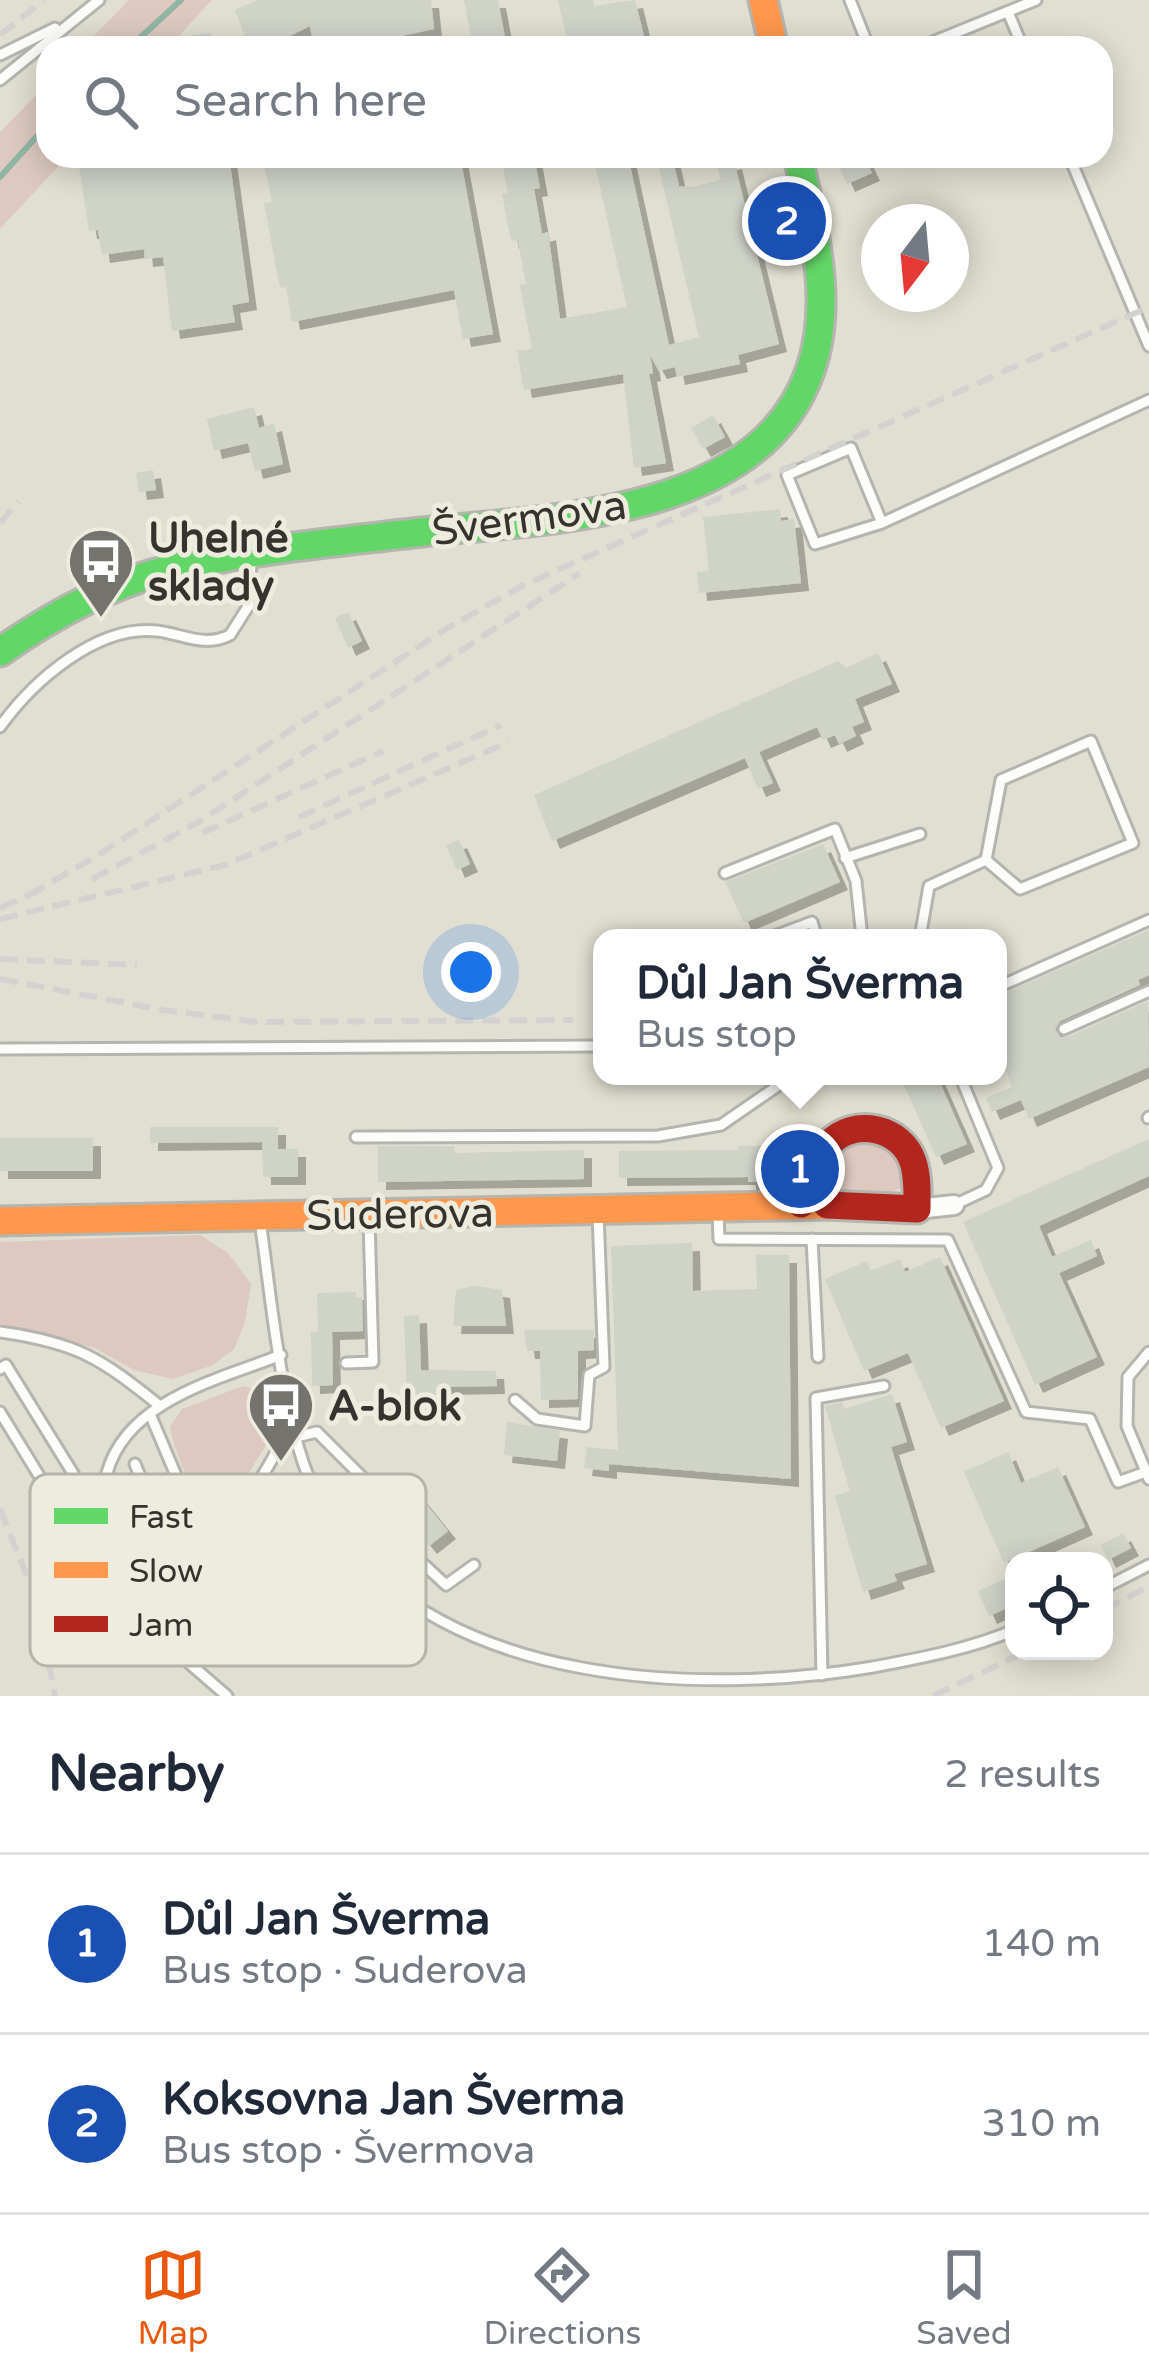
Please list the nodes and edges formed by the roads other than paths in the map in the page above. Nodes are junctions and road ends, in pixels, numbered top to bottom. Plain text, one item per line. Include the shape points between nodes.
1 (99, 0) edge
2 (763, 0) edge
3 (850, 0) edge
4 (1036, 0) edge
5 (1008, 12) junction
6 (70, 20) junction
7 (38, 36) edge
8 (51, 36) edge
9 (771, 36) edge
10 (864, 36) edge
11 (948, 36) edge
12 (1018, 36) edge
13 (36, 37) edge
14 (36, 49) edge
15 (0, 55) edge
16 (0, 80) edge
17 (800, 168) edge
18 (1074, 168) edge
19 (1149, 346) edge
20 (1149, 400) edge
21 (882, 524) junction
22 (251, 555) junction
23 (0, 652) edge
24 (0, 727) edge
25 (920, 834) dead end
26 (845, 858) junction
27 (986, 860) junction
28 (724, 873) dead end
29 (1149, 920) edge
30 (861, 929) edge
31 (922, 929) edge
32 (1007, 983) edge
33 (1149, 991) edge
34 (1064, 1030) dead end
35 (593, 1046) edge
36 (0, 1049) edge
37 (779, 1085) edge
38 (964, 1085) edge
39 (356, 1137) dead end
40 (801, 1204) junction
41 (954, 1205) joint
42 (717, 1206) junction
43 (597, 1209) junction
44 (911, 1209) junction
45 (368, 1214) junction
46 (260, 1216) junction
47 (0, 1221) edge
48 (812, 1240) junction
49 (910, 1240) junction
50 (0, 1332) edge
51 (1149, 1352) edge
52 (281, 1355) junction
53 (818, 1357) dead end
54 (346, 1363) dead end
55 (0, 1369) edge
56 (884, 1386) dead end
57 (515, 1400) dead end
58 (160, 1406) junction
59 (0, 1412) edge
60 (150, 1414) junction
61 (293, 1420) junction
62 (296, 1437) junction
63 (135, 1464) dead end
64 (39, 1474) edge
65 (73, 1474) edge
66 (109, 1474) edge
67 (139, 1474) edge
68 (175, 1474) edge
69 (261, 1474) edge
70 (309, 1474) edge
71 (360, 1474) edge
72 (1148, 1476) edge
73 (474, 1564) dead end
74 (1149, 1565) edge
75 (426, 1566) edge
76 (1113, 1583) edge
77 (426, 1611) edge
78 (1005, 1634) edge
79 (192, 1666) edge
80 (822, 1675) junction
81 (226, 1696) edge

1 - 6 lane
2 - 9 street
3 - 10 lane
4 - 5 lane
5 - 11 lane
5 - 12 lane
6 - 7 lane
6 - 8 lane
13 - 15 lane
14 - 16 lane
17 - 22 street, Švermova via 823,304 818,343 796,400 732,465 651,499
18 - 19 lane
20 - 21 lane
21 - 21 lane via 851,448 787,475 815,544
22 - 23 street, Švermova via 143,576 62,611
22 - 24 lane via 249,605 230,635 205,642 154,631 121,634 40,680
25 - 26 lane
26 - 28 lane via 835,829
26 - 30 lane
27 - 27 lane via 1000,780 1091,740 1132,843 1020,889
27 - 31 lane via 929,886
29 - 32 lane
33 - 34 lane
35 - 36 lane
37 - 39 lane via 721,1125 658,1136
38 - 41 lane via 998,1168 986,1190
40 - 42 street, Suderova
40 - 44 street, Suderova
40 - 44 street via 830,1142 867,1128 908,1151 916,1173
41 - 44 street, Suderova
42 - 43 street, Suderova
42 - 48 lane via 719,1239
43 - 45 street, Suderova
43 - 57 lane via 604,1367 589,1376 585,1426 537,1419
44 - 49 lane
45 - 46 street, Suderova
45 - 54 lane via 373,1362
46 - 47 street, Suderova
46 - 52 lane
48 - 49 lane
48 - 53 lane
49 - 72 lane via 948,1240 1026,1412 1090,1419 1118,1482
50 - 58 lane via 102,1360
51 - 72 lane via 1128,1377 1127,1426
52 - 58 lane
52 - 61 lane
55 - 65 lane via 6,1365
56 - 80 lane via 816,1398
58 - 60 lane
59 - 64 lane
60 - 66 lane via 112,1459
60 - 68 lane
61 - 62 lane
61 - 69 lane
62 - 70 lane
62 - 71 lane via 317,1432
63 - 67 lane
73 - 75 lane via 446,1585
74 - 76 lane
77 - 80 lane via 550,1661 676,1679
78 - 80 lane
79 - 81 lane

